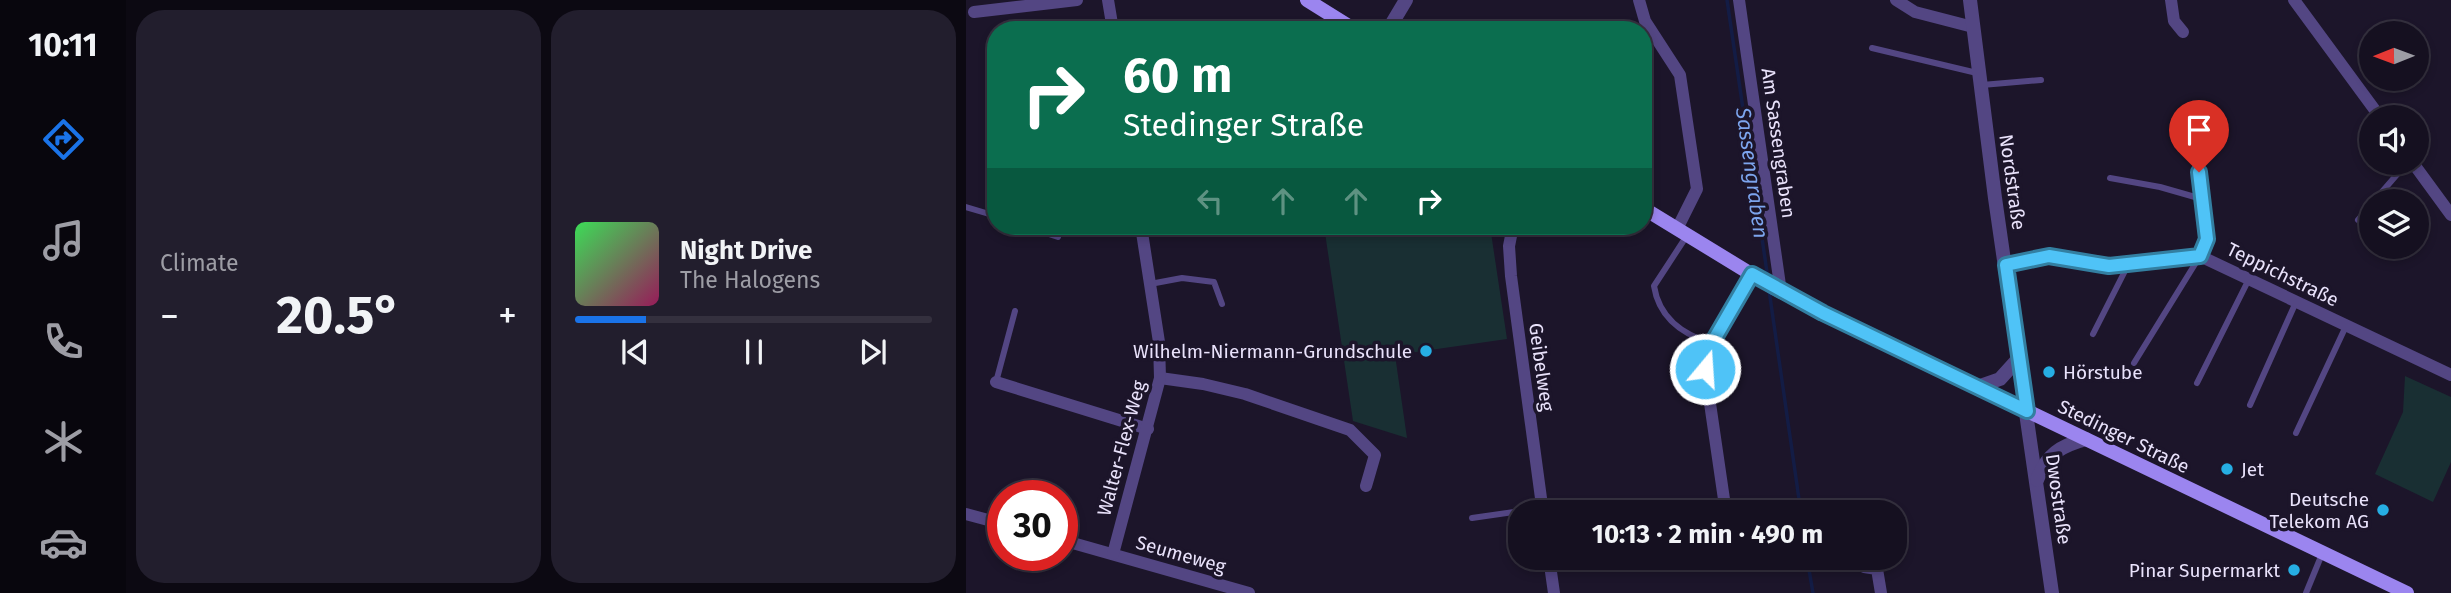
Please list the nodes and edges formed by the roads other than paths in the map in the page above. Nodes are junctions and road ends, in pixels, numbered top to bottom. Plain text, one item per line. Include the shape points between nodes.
1 (1077, 0) edge
2 (1108, 0) edge
3 (1307, 0) edge
4 (1406, 0) edge
5 (1639, 0) edge
6 (1739, 0) edge
7 (1896, 0) edge
8 (1970, 0) edge
9 (2171, 0) edge
10 (2294, 0) edge
11 (974, 12) dead end
12 (1111, 21) edge
13 (1341, 21) edge
14 (1393, 21) edge
15 (1645, 21) edge
16 (1973, 27) junction
17 (1652, 32) edge
18 (2183, 32) dead end
19 (1872, 48) dead end
20 (1980, 79) junction
21 (2041, 80) dead end
22 (2371, 105) edge
23 (2196, 145) dead end
24 (2397, 175) edge
25 (2422, 175) edge
26 (2110, 178) dead end
27 (2385, 189) edge
28 (2202, 199) junction
29 (966, 207) edge
30 (987, 213) edge
31 (1652, 214) edge
32 (2451, 215) edge
33 (1682, 232) junction
34 (1142, 235) edge
35 (1511, 235) edge
36 (2200, 256) junction
37 (2006, 265) junction
38 (2129, 265) junction
39 (2249, 279) junction
40 (1150, 284) junction
41 (1767, 284) junction
42 (2296, 302) junction
43 (1222, 304) dead end
44 (1015, 311) dead end
45 (2346, 326) junction
46 (2093, 334) dead end
47 (1712, 343) junction
48 (2020, 358) junction
49 (2134, 363) dead end
50 (2451, 375) edge
51 (1160, 379) junction
52 (996, 382) joint
53 (2197, 383) dead end
54 (1977, 387) junction
55 (2250, 405) dead end
56 (2027, 411) junction
57 (1148, 429) junction
58 (2296, 433) dead end
59 (2086, 439) junction
60 (2037, 481) junction
61 (1366, 486) dead end
62 (1541, 500) edge
63 (1724, 500) edge
64 (966, 514) edge
65 (1508, 514) edge
66 (1472, 518) dead end
67 (987, 520) edge
68 (1078, 544) edge
69 (2323, 553) junction
70 (1113, 554) junction
71 (1551, 570) edge
72 (1877, 570) edge
73 (1249, 593) edge
74 (1554, 593) edge
75 (1881, 593) edge
76 (2052, 593) edge
77 (2306, 593) edge
78 (2407, 593) edge

1 - 11 street
2 - 12 street
3 - 13 main road
4 - 14 street
5 - 15 street
6 - 41 street, Am Sassengraben
7 - 16 street via 1915,12
8 - 16 street, Nordstraße
9 - 18 street via 2174,21
10 - 22 street
16 - 20 street, Nordstraße
17 - 33 street via 1680,75 1697,189
19 - 20 lane
20 - 21 lane
20 - 37 street, Nordstraße
23 - 28 lane
24 - 27 lane
25 - 32 street
26 - 28 lane
28 - 36 lane via 2207,239
29 - 30 lane
31 - 33 main road, Stedinger Straße
33 - 41 main road, Stedinger Straße
33 - 47 lane via 1654,286 1657,300 1665,317
34 - 40 street, Walter-Flex-Weg
35 - 62 street, Geibelweg via 1511,276
36 - 38 street, Teppichstraße
36 - 39 street, Teppichstraße
36 - 49 lane
37 - 38 street, Teppichstraße via 2049,256
37 - 48 street, Nordstraße
38 - 46 lane
39 - 42 street, Teppichstraße
39 - 53 lane
40 - 43 lane via 1182,278 1214,282
40 - 51 street, Walter-Flex-Weg
41 - 47 street
41 - 54 main road, Stedinger Straße
42 - 45 street, Teppichstraße
42 - 55 lane
44 - 52 lane
45 - 50 street, Teppichstraße
45 - 58 lane
47 - 63 street via 1705,369
48 - 54 street via 2000,379
48 - 56 street, Nordstraße
51 - 57 street, Walter-Flex-Weg
51 - 61 street via 1203,383 1245,394 1350,429 1375,456
52 - 57 street
54 - 56 main road, Stedinger Straße
56 - 59 main road, Stedinger Straße
56 - 60 street, Dwostraße
57 - 70 street, Walter-Flex-Weg
59 - 60 street via 2053,452
59 - 69 main road, Stedinger Straße
60 - 76 street, Dwostraße
64 - 67 street
65 - 66 lane
68 - 70 street, Seumeweg
69 - 77 lane
69 - 78 main road, Stedinger Straße
70 - 73 street, Seumeweg
71 - 74 street
72 - 75 street

